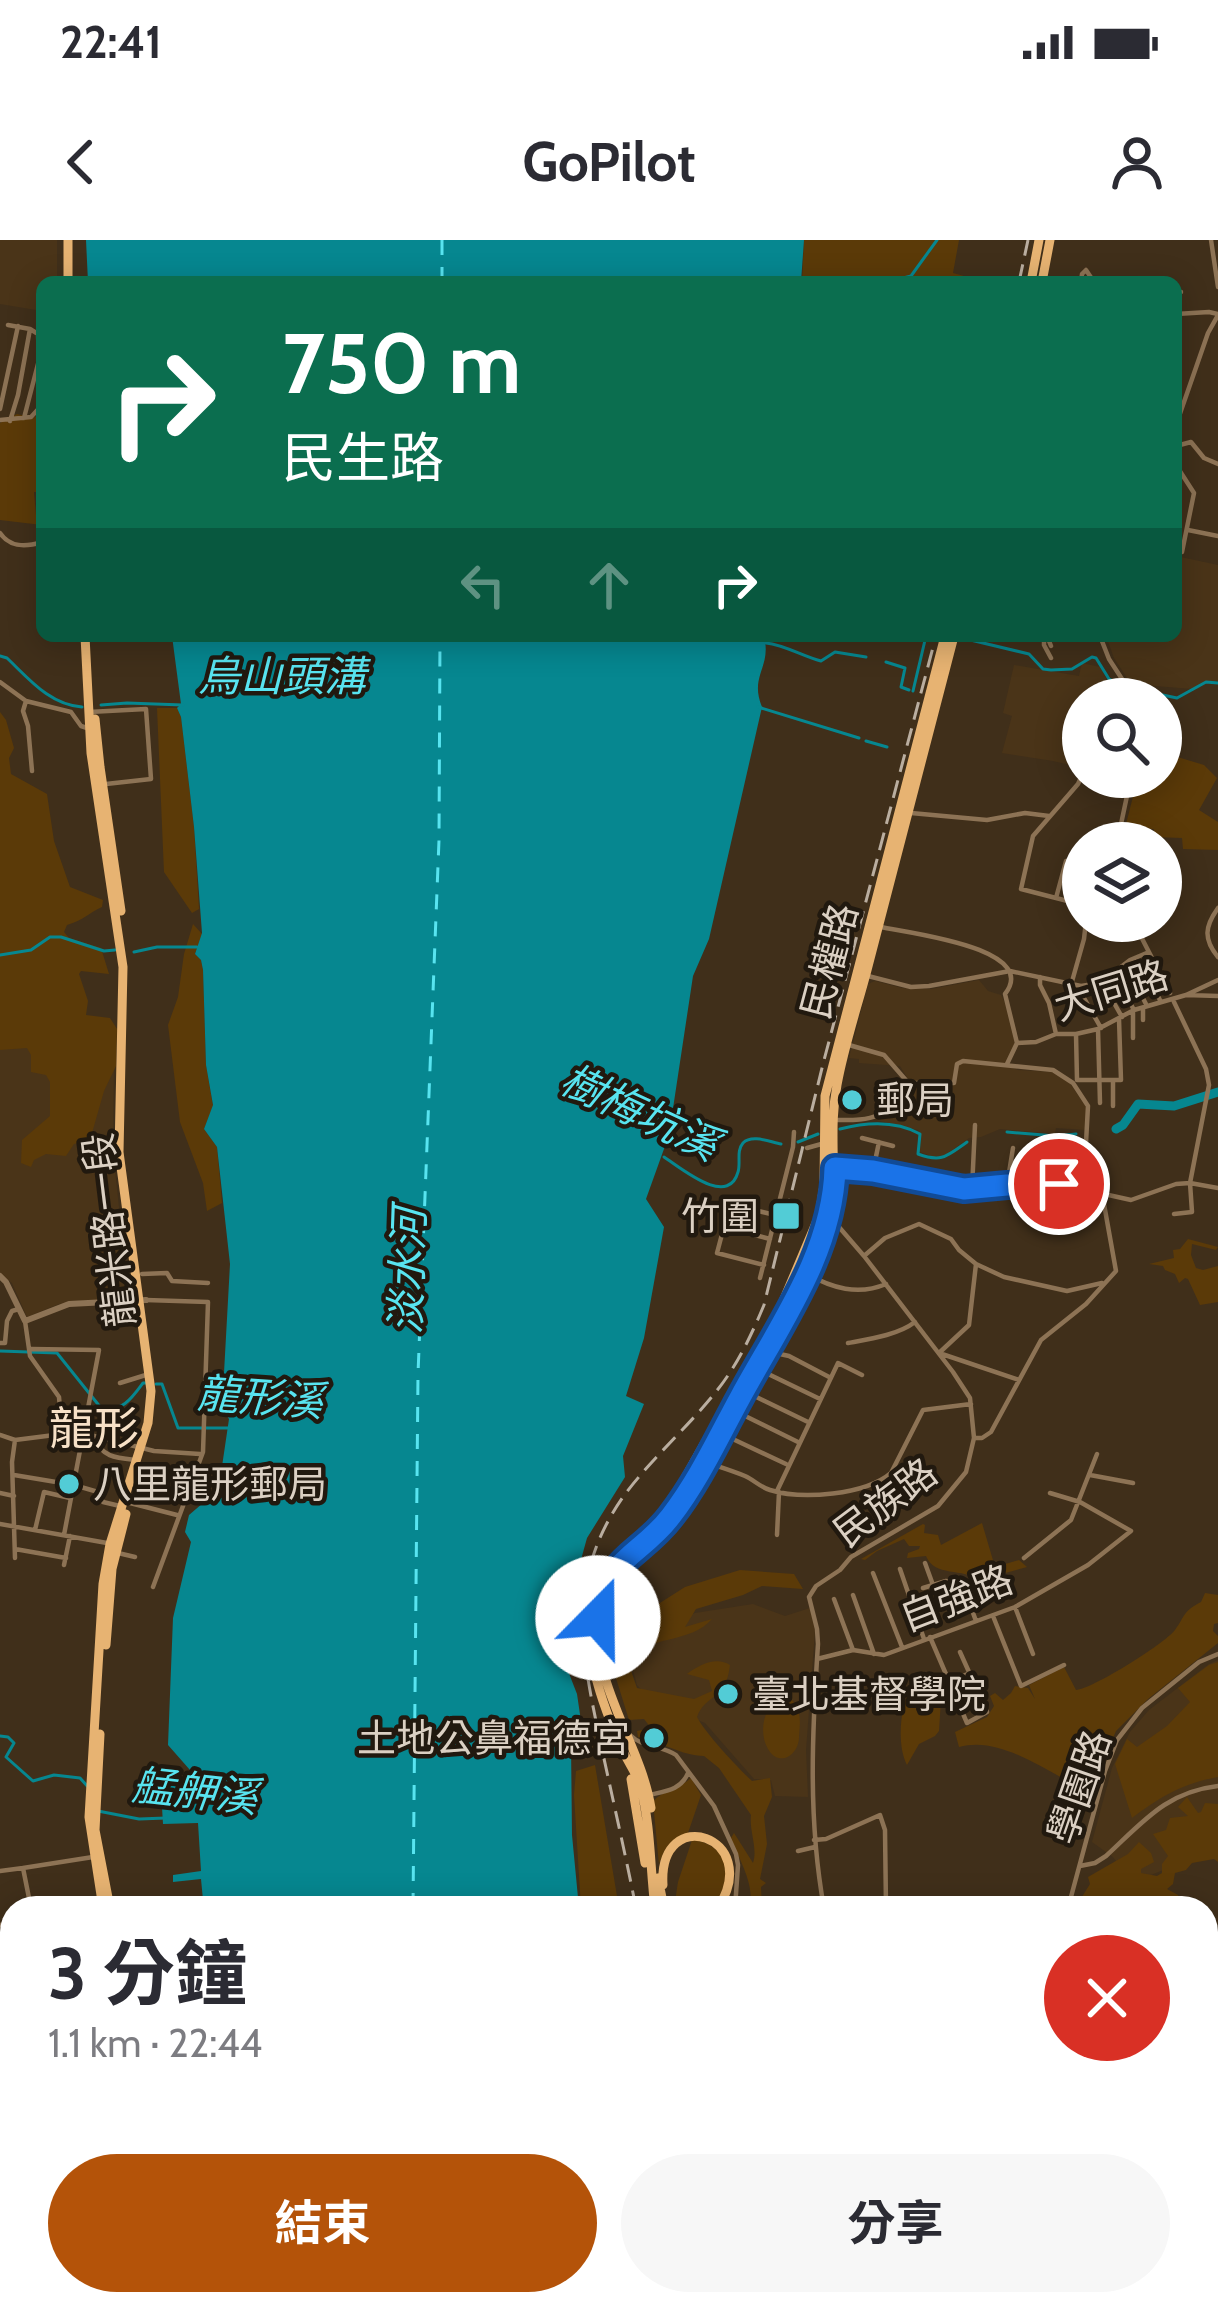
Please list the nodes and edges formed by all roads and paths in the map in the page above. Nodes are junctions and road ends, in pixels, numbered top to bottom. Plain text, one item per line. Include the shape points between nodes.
1 (65, 240) edge
2 (1040, 240) edge
3 (1050, 240) edge
4 (1211, 240) edge
5 (65, 276) edge
6 (1032, 276) edge
7 (1043, 276) edge
8 (1218, 287) edge
9 (1182, 314) edge
10 (1218, 315) edge
11 (8, 325) dead end
12 (18, 326) junction
13 (30, 328) junction
14 (36, 332) edge
15 (36, 375) edge
16 (1182, 407) edge
17 (0, 409) edge
18 (36, 412) edge
19 (24, 418) junction
20 (0, 420) edge
21 (10, 421) junction
22 (1182, 444) edge
23 (1218, 464) edge
24 (1182, 475) edge
25 (1186, 530) junction
26 (0, 533) edge
27 (1218, 536) edge
28 (36, 543) edge
29 (1182, 543) edge
30 (88, 642) edge
31 (944, 642) edge
32 (952, 642) edge
33 (1045, 642) edge
34 (1049, 642) edge
35 (1102, 642) edge
36 (1051, 646) dead end
37 (1051, 658) dead end
38 (1121, 678) edge
39 (0, 682) edge
40 (26, 700) junction
41 (92, 711) junction
42 (90, 729) junction
43 (32, 771) dead end
44 (99, 785) junction
45 (1066, 798) edge
46 (904, 812) junction
47 (1051, 816) junction
48 (1062, 876) edge
49 (1056, 898) junction
50 (1062, 900) edge
51 (1218, 908) edge
52 (878, 927) junction
53 (1083, 942) edge
54 (1144, 942) edge
55 (1149, 952) junction
56 (1218, 957) edge
57 (1128, 969) dead end
58 (1010, 971) junction
59 (1144, 971) dead end
60 (861, 975) junction
61 (1040, 977) junction
62 (1117, 979) dead end
63 (1218, 980) edge
64 (1071, 985) junction
65 (1105, 986) dead end
66 (1168, 992) dead end
67 (1186, 995) junction
68 (1218, 996) edge
69 (1084, 998) dead end
70 (1161, 1002) junction
71 (1174, 1004) dead end
72 (1145, 1007) junction
73 (1133, 1011) junction
74 (1121, 1018) junction
75 (1143, 1020) dead end
76 (1099, 1029) junction
77 (1056, 1034) junction
78 (1076, 1034) junction
79 (1133, 1038) dead end
80 (1017, 1043) junction
81 (847, 1045) junction
82 (1007, 1064) junction
83 (1099, 1079) junction
84 (1113, 1080) junction
85 (1075, 1081) junction
86 (911, 1086) junction
87 (1100, 1103) dead end
88 (1113, 1106) dead end
89 (975, 1125) dead end
90 (794, 1132) dead end
91 (830, 1132) junction
92 (862, 1138) dead end
93 (879, 1142) junction
94 (893, 1146) dead end
95 (807, 1148) dead end
96 (1013, 1148) dead end
97 (123, 1152) junction
98 (1085, 1160) dead end
99 (829, 1169) junction
100 (873, 1171) junction
101 (1190, 1183) junction
102 (1007, 1185) junction
103 (1218, 1188) edge
104 (972, 1189) junction
105 (1102, 1193) junction
106 (1174, 1214) dead end
107 (775, 1215) junction
108 (824, 1218) junction
109 (724, 1227) junction
110 (770, 1239) junction
111 (864, 1256) junction
112 (976, 1264) junction
113 (764, 1265) junction
114 (142, 1274) junction
115 (807, 1274) junction
116 (0, 1276) edge
117 (760, 1278) dead end
118 (1106, 1280) junction
119 (208, 1283) dead end
120 (886, 1284) junction
121 (143, 1301) junction
122 (19, 1309) junction
123 (25, 1321) junction
124 (915, 1322) junction
125 (0, 1343) edge
126 (848, 1343) dead end
127 (30, 1352) junction
128 (766, 1352) junction
129 (939, 1353) junction
130 (757, 1368) junction
131 (862, 1375) dead end
132 (830, 1378) junction
133 (153, 1380) junction
134 (1019, 1380) junction
135 (120, 1383) dead end
136 (744, 1391) junction
137 (820, 1399) junction
138 (971, 1404) junction
139 (733, 1410) junction
140 (808, 1423) junction
141 (62, 1432) junction
142 (720, 1433) junction
143 (83, 1435) junction
144 (0, 1436) edge
145 (93, 1437) junction
146 (974, 1438) junction
147 (15, 1440) junction
148 (799, 1442) junction
149 (144, 1448) junction
150 (1097, 1454) dead end
151 (202, 1455) junction
152 (136, 1460) junction
153 (699, 1462) junction
154 (788, 1465) junction
155 (14, 1475) junction
156 (1090, 1475) junction
157 (1133, 1483) dead end
158 (74, 1485) junction
159 (778, 1491) junction
160 (0, 1493) edge
161 (1050, 1493) dead end
162 (14, 1496) junction
163 (71, 1498) junction
164 (1080, 1502) junction
165 (126, 1505) junction
166 (179, 1515) junction
167 (0, 1524) edge
168 (14, 1526) junction
169 (35, 1530) junction
170 (777, 1535) dead end
171 (68, 1536) junction
172 (114, 1547) junction
173 (15, 1549) junction
174 (135, 1557) dead end
175 (15, 1558) dead end
176 (1024, 1558) dead end
177 (925, 1562) dead end
178 (900, 1570) dead end
179 (873, 1573) dead end
180 (933, 1585) junction
181 (153, 1587) dead end
182 (923, 1588) dead end
183 (853, 1595) dead end
184 (834, 1598) dead end
185 (968, 1598) junction
186 (1015, 1607) junction
187 (935, 1610) dead end
188 (993, 1616) junction
189 (976, 1621) junction
190 (927, 1638) junction
191 (902, 1647) junction
192 (854, 1650) junction
193 (960, 1652) dead end
194 (874, 1654) junction
195 (1033, 1654) dead end
196 (1218, 1654) edge
197 (817, 1658) junction
198 (1064, 1665) dead end
199 (970, 1673) junction
200 (948, 1682) junction
201 (625, 1732) junction
202 (631, 1767) junction
203 (689, 1772) junction
204 (1218, 1786) edge
205 (649, 1796) junction
206 (93, 1810) junction
207 (814, 1844) junction
208 (798, 1851) dead end
209 (93, 1856) junction
210 (1080, 1866) junction
211 (23, 1868) junction
212 (0, 1871) edge
213 (29, 1896) edge
214 (103, 1896) edge
215 (104, 1896) edge
216 (654, 1896) edge
217 (656, 1896) edge
218 (657, 1896) edge
219 (659, 1896) edge
220 (725, 1896) edge
221 (736, 1896) edge
222 (822, 1896) edge
223 (886, 1896) edge
224 (1071, 1896) edge

1 - 5 main road
2 - 6 main road
3 - 7 main road
4 - 8 street
9 - 10 street
10 - 16 street
11 - 12 street
12 - 13 street
12 - 17 street
13 - 14 street
13 - 21 street
15 - 19 street
18 - 19 street
19 - 21 street
20 - 21 street
22 - 23 street via 1191,442
24 - 25 street via 1194,493
25 - 27 street
25 - 29 street
26 - 28 street via 15,545
30 - 41 main road
31 - 46 main road
32 - 46 main road
33 - 37 street
34 - 36 street
35 - 38 street
39 - 40 street
40 - 42 street via 71,712
40 - 43 street
41 - 42 main road
41 - 44 main road
41 - 44 street via 146,709 152,779
42 - 44 main road
44 - 97 main road, 龍米路一段 via 123,967
45 - 47 street
46 - 47 street
46 - 52 main road, 民權路
46 - 60 main road, 民權路
47 - 49 street via 1033,836 1021,889
48 - 49 street
49 - 50 street
51 - 56 street, 大同路 via 1206,929
52 - 58 street, 大同路 via 993,953
52 - 60 main road, 民權路
53 - 64 street
54 - 55 street
55 - 64 street via 1100,983
55 - 66 street
57 - 72 street
58 - 60 street via 929,986
58 - 61 street
58 - 80 street, 大同路 via 1005,994
59 - 70 street
60 - 81 main road, 民權路
60 - 91 main road, 民權路 via 825,1096
61 - 64 street
61 - 77 street
62 - 73 street
63 - 67 street, 大同路
65 - 74 street
67 - 68 street
67 - 70 street, 大同路
69 - 76 street
70 - 72 street, 大同路
71 - 101 street via 1206,1070
72 - 73 street, 大同路
72 - 75 street
73 - 74 street, 大同路
73 - 79 street
74 - 76 street, 大同路
74 - 84 street via 1121,1080
76 - 78 street, 大同路
76 - 83 street
77 - 78 street, 大同路
77 - 80 street, 大同路
78 - 85 street
80 - 82 street, 大同路
81 - 86 street via 884,1054
81 - 91 main road, 民權路
82 - 85 street
82 - 86 street via 963,1061 954,1084
83 - 84 street
83 - 85 street
83 - 87 street
84 - 88 street
85 - 98 street via 1088,1106
86 - 91 street via 908,1102
89 - 104 street
90 - 107 street
91 - 95 street
91 - 99 main road, 民權路
92 - 93 street
93 - 94 street
93 - 100 street
96 - 102 street
97 - 114 main road, 龍米路一段
97 - 121 main road, 龍米路一段
99 - 100 street
99 - 108 main road, 民權路
100 - 104 street
101 - 103 street
101 - 105 street via 1131,1199
101 - 106 street via 1192,1212
102 - 104 street
102 - 105 street
105 - 118 street via 1116,1271
107 - 109 street via 730,1204
107 - 110 street
108 - 111 street, 民族路
108 - 115 main road, 民權路
108 - 153 main road, 民權路
109 - 110 street
109 - 113 street via 717,1252
110 - 113 street
111 - 112 street via 919,1224 951,1239
111 - 120 street, 民族路
112 - 118 street via 1067,1291
112 - 129 street via 968,1325
113 - 117 street
114 - 119 street
114 - 121 main road, 龍米路一段
115 - 120 street via 831,1288
115 - 128 main road, 民權路
116 - 122 street
118 - 134 street via 1041,1340
120 - 124 street, 民族路
121 - 123 street via 70,1304
121 - 133 main road, 龍米路一段
121 - 151 street via 208,1302
122 - 123 street
122 - 125 street
123 - 127 street
124 - 126 street
124 - 129 street, 民族路
127 - 141 street via 59,1397
127 - 143 street via 99,1350
128 - 130 main road, 民權路
128 - 132 street
129 - 134 street
129 - 138 street, 民族路
130 - 136 main road, 民權路
130 - 137 street
131 - 132 street via 838,1363
132 - 137 street
133 - 135 street
133 - 149 main road, 龍米路一段
134 - 146 street via 991,1432
136 - 139 main road, 民權路
136 - 140 street
137 - 140 street
138 - 146 street, 民族路
138 - 159 street via 923,1410 891,1473 870,1485 828,1494
139 - 142 main road, 民權路
139 - 148 street
140 - 148 street
141 - 143 street
141 - 147 street
142 - 153 main road, 民權路
142 - 154 street
143 - 145 street
143 - 158 street
144 - 147 street
145 - 149 street
145 - 152 street via 110,1457
146 - 197 street, 民族路 via 966,1472 938,1506 816,1586 809,1597
147 - 155 street
148 - 154 street
149 - 151 street
149 - 152 main road, 龍米路一段
149 - 165 main road, 龍米路一段
150 - 156 street
151 - 166 street
152 - 165 main road, 龍米路一段
153 - 159 street
153 - 201 main road, 民權路 via 670,1518 621,1562 601,1601 602,1663
153 - 202 main road, 民權路 via 664,1511 614,1558 591,1607 597,1676
154 - 159 street
155 - 158 street
155 - 162 street
156 - 157 street
156 - 164 street
158 - 163 street
158 - 165 street
159 - 170 street
160 - 162 street
161 - 164 street
162 - 168 street
163 - 169 street via 44,1492
163 - 171 street
164 - 176 street via 1071,1520
164 - 186 street, 自強路 via 1131,1531
165 - 166 street
165 - 172 main road, 龍米路一段
166 - 181 street
167 - 168 street
168 - 169 street
168 - 173 street
169 - 171 street
171 - 172 street
171 - 173 street via 65,1562
172 - 174 street
172 - 206 main road, 龍米路一段
172 - 206 main road, 龍米路一段 via 104,1584
173 - 175 street
177 - 180 street
178 - 190 street
179 - 191 street
180 - 182 street
180 - 185 street via 962,1583
183 - 194 street
184 - 192 street
185 - 187 street
185 - 189 street
186 - 188 street, 自強路
186 - 195 street
188 - 189 street, 自強路
188 - 198 street via 1021,1686
189 - 190 street, 自強路
190 - 191 street, 自強路
190 - 200 street
191 - 194 street, 自強路
192 - 194 street, 自強路
192 - 197 street, 自強路
193 - 199 street
196 - 210 street, 學園路 via 1188,1670 1124,1730
197 - 207 street
199 - 200 street
199 - 200 street via 987,1713 967,1724
201 - 203 street via 672,1752
201 - 205 main road, 民權路
202 - 216 main road
202 - 217 main road, 民權路
203 - 205 street via 673,1790
203 - 221 street via 736,1854
204 - 210 street via 1178,1795 1106,1856
205 - 218 main road, 民權路
206 - 209 main road, 龍米路一段
206 - 215 main road, 龍米路一段
207 - 208 street
207 - 222 street
207 - 223 street via 880,1815
209 - 211 street
209 - 214 main road, 龍米路一段
210 - 224 street, 學園路
211 - 212 street
211 - 213 street
219 - 220 main road via 666,1855 681,1839 701,1836 719,1845 729,1863

